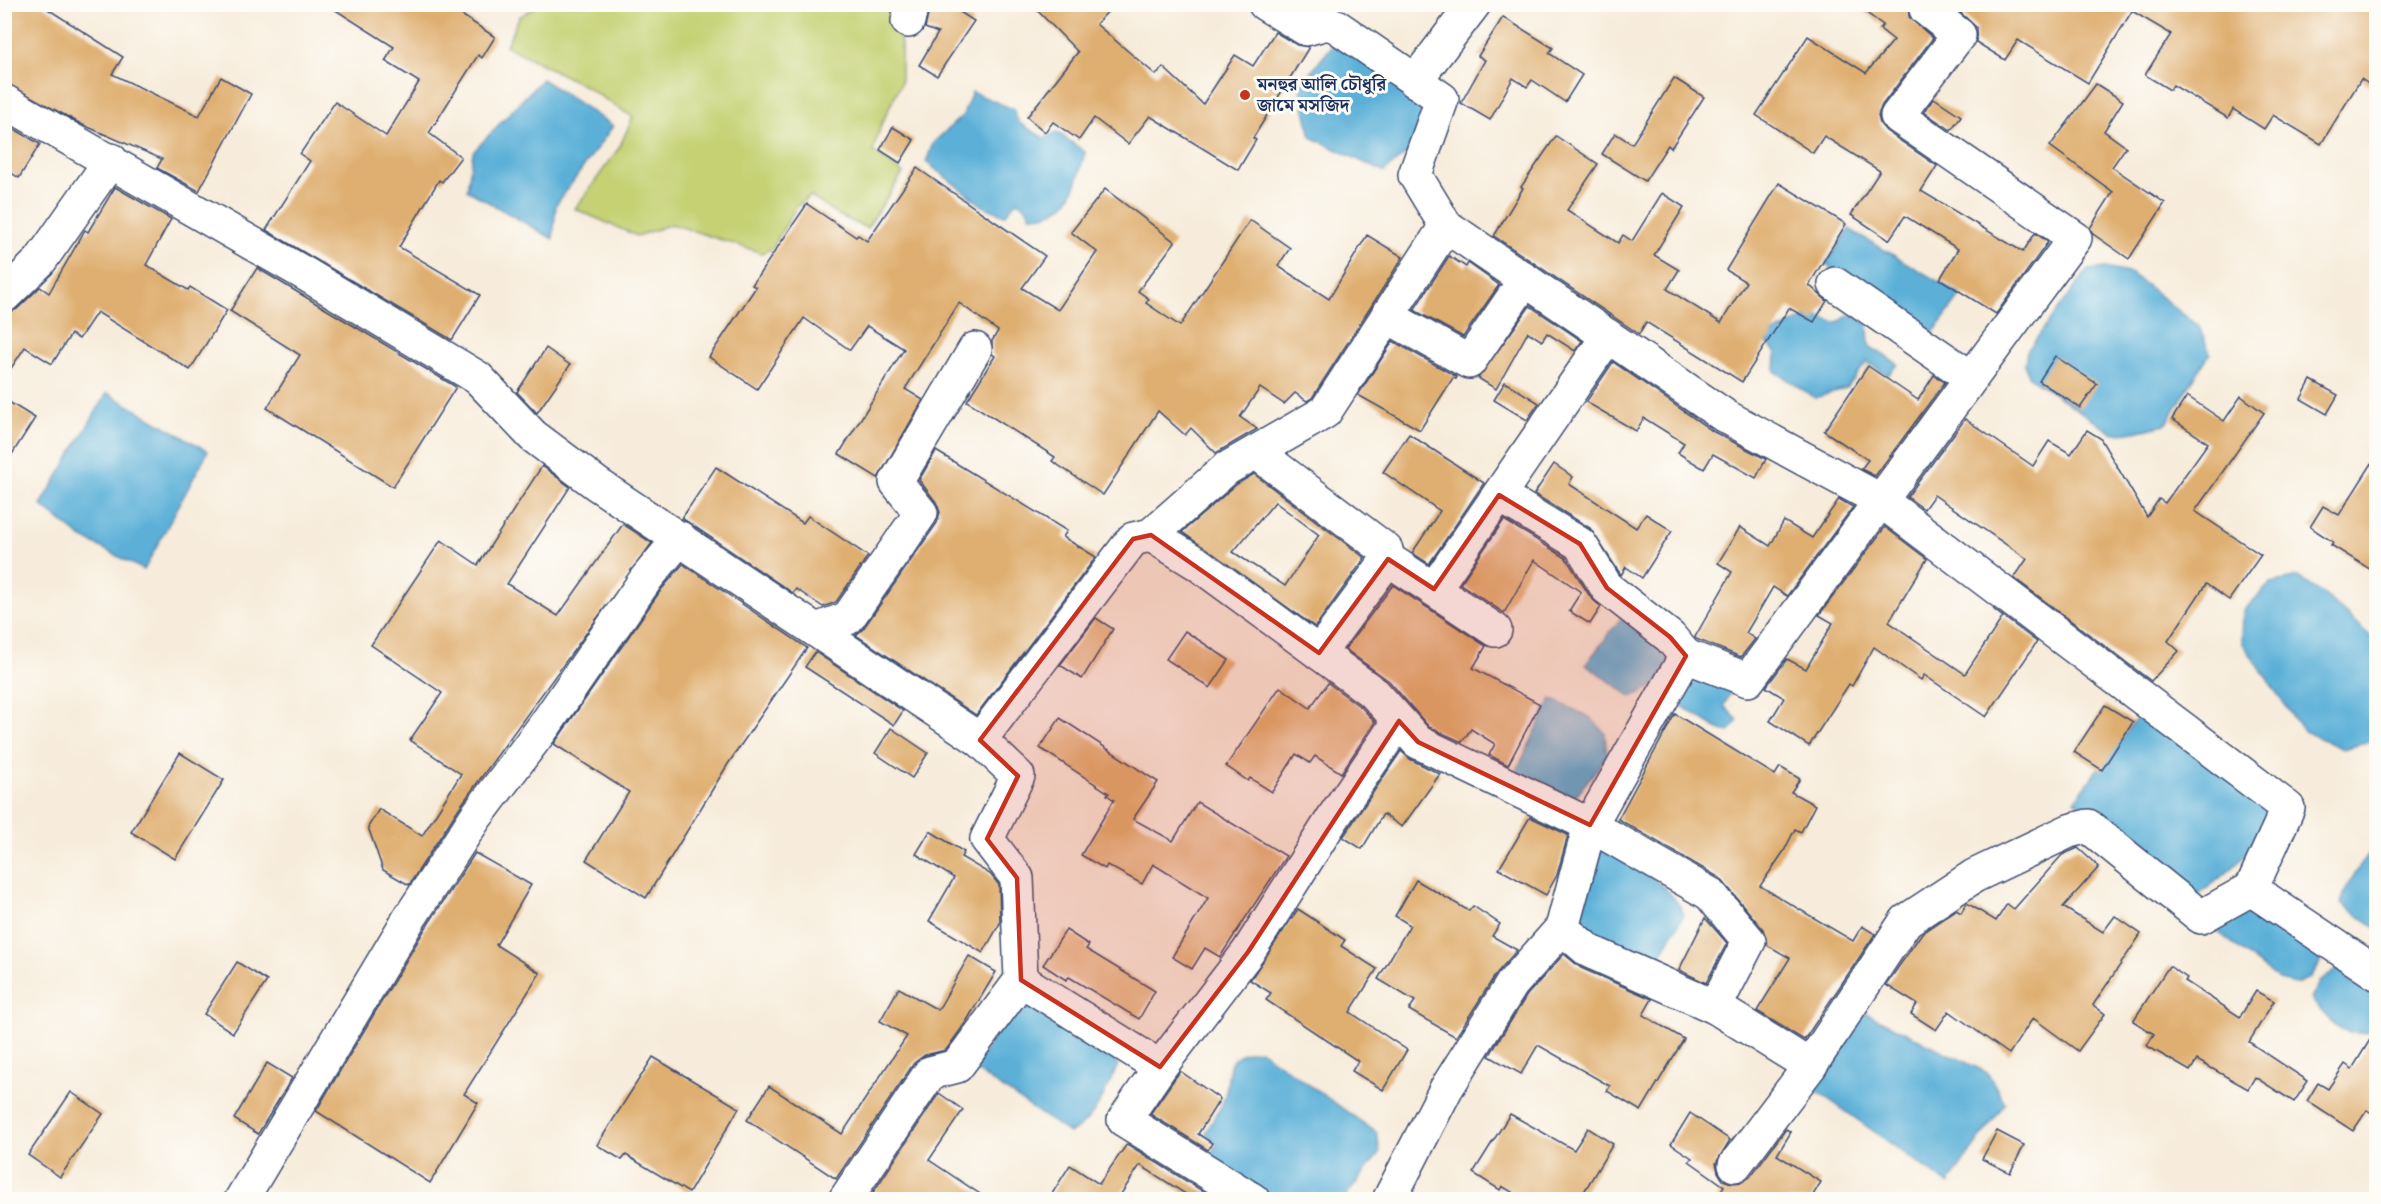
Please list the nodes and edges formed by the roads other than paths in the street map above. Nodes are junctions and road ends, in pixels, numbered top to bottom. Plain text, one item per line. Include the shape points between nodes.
1 (1265, 4) edge
2 (1474, 4) edge
3 (1929, 4) edge
4 (1415, 81) junction
5 (4, 101) edge
6 (111, 160) junction
7 (1446, 226) junction
8 (1525, 280) junction
9 (1835, 284) dead end
10 (4, 296) edge
11 (1387, 316) junction
12 (1608, 336) junction
13 (975, 349) dead end
14 (1970, 377) junction
15 (1256, 452) junction
16 (1499, 495) junction
17 (1880, 500) junction
18 (1151, 535) junction
19 (680, 538) junction
20 (1388, 559) junction
21 (1434, 589) junction
22 (816, 630) junction
23 (1495, 630) dead end
24 (1319, 653) junction
25 (1686, 656) junction
26 (1399, 721) junction
27 (980, 740) junction
28 (1590, 825) junction
29 (2251, 889) junction
30 (1562, 928) junction
31 (2376, 973) edge
32 (1021, 980) junction
33 (1715, 1007) junction
34 (1810, 1066) junction
35 (1160, 1067) junction
36 (1735, 1165) dead end
37 (241, 1200) edge
38 (845, 1200) edge
39 (1253, 1200) edge
40 (1389, 1200) edge

1 - 4 street via 1306,29 1327,23 1336,26
2 - 4 street
3 - 14 street via 1926,9 1959,34 1897,116 2075,238
4 - 7 street via 1442,99 1415,175
5 - 6 street
6 - 10 street via 39,261
6 - 19 street via 478,378 533,436
7 - 8 street
7 - 11 street
8 - 11 street via 1469,362
8 - 12 street
9 - 14 street
11 - 15 street via 1325,412
12 - 16 street
12 - 17 street via 1725,416
13 - 22 street via 896,482 921,513 848,618
14 - 17 street
15 - 18 street via 1227,469
15 - 20 street via 1386,550
16 - 21 street
16 - 25 street via 1580,544 1607,588 1670,637
17 - 25 street via 1748,680
17 - 29 street via 2288,808
18 - 24 street via 1198,564
18 - 27 street via 1133,539
19 - 22 street
19 - 37 street via 646,579 475,818 409,919
20 - 21 street
20 - 24 street
21 - 23 street
22 - 27 street
24 - 26 street via 1375,694
25 - 28 street
26 - 28 street via 1418,742
26 - 35 street via 1248,952
27 - 32 street via 1018,776 987,839 1017,878
28 - 30 street
28 - 33 street via 1710,894 1749,941
29 - 31 street
29 - 34 street via 2200,917 2088,826 2068,831 1974,876 1906,921
30 - 33 street via 1589,951
30 - 40 street via 1512,984 1446,1089
32 - 35 street
32 - 38 street via 957,1066 930,1073
33 - 34 street
34 - 36 street
35 - 39 street via 1124,1120

